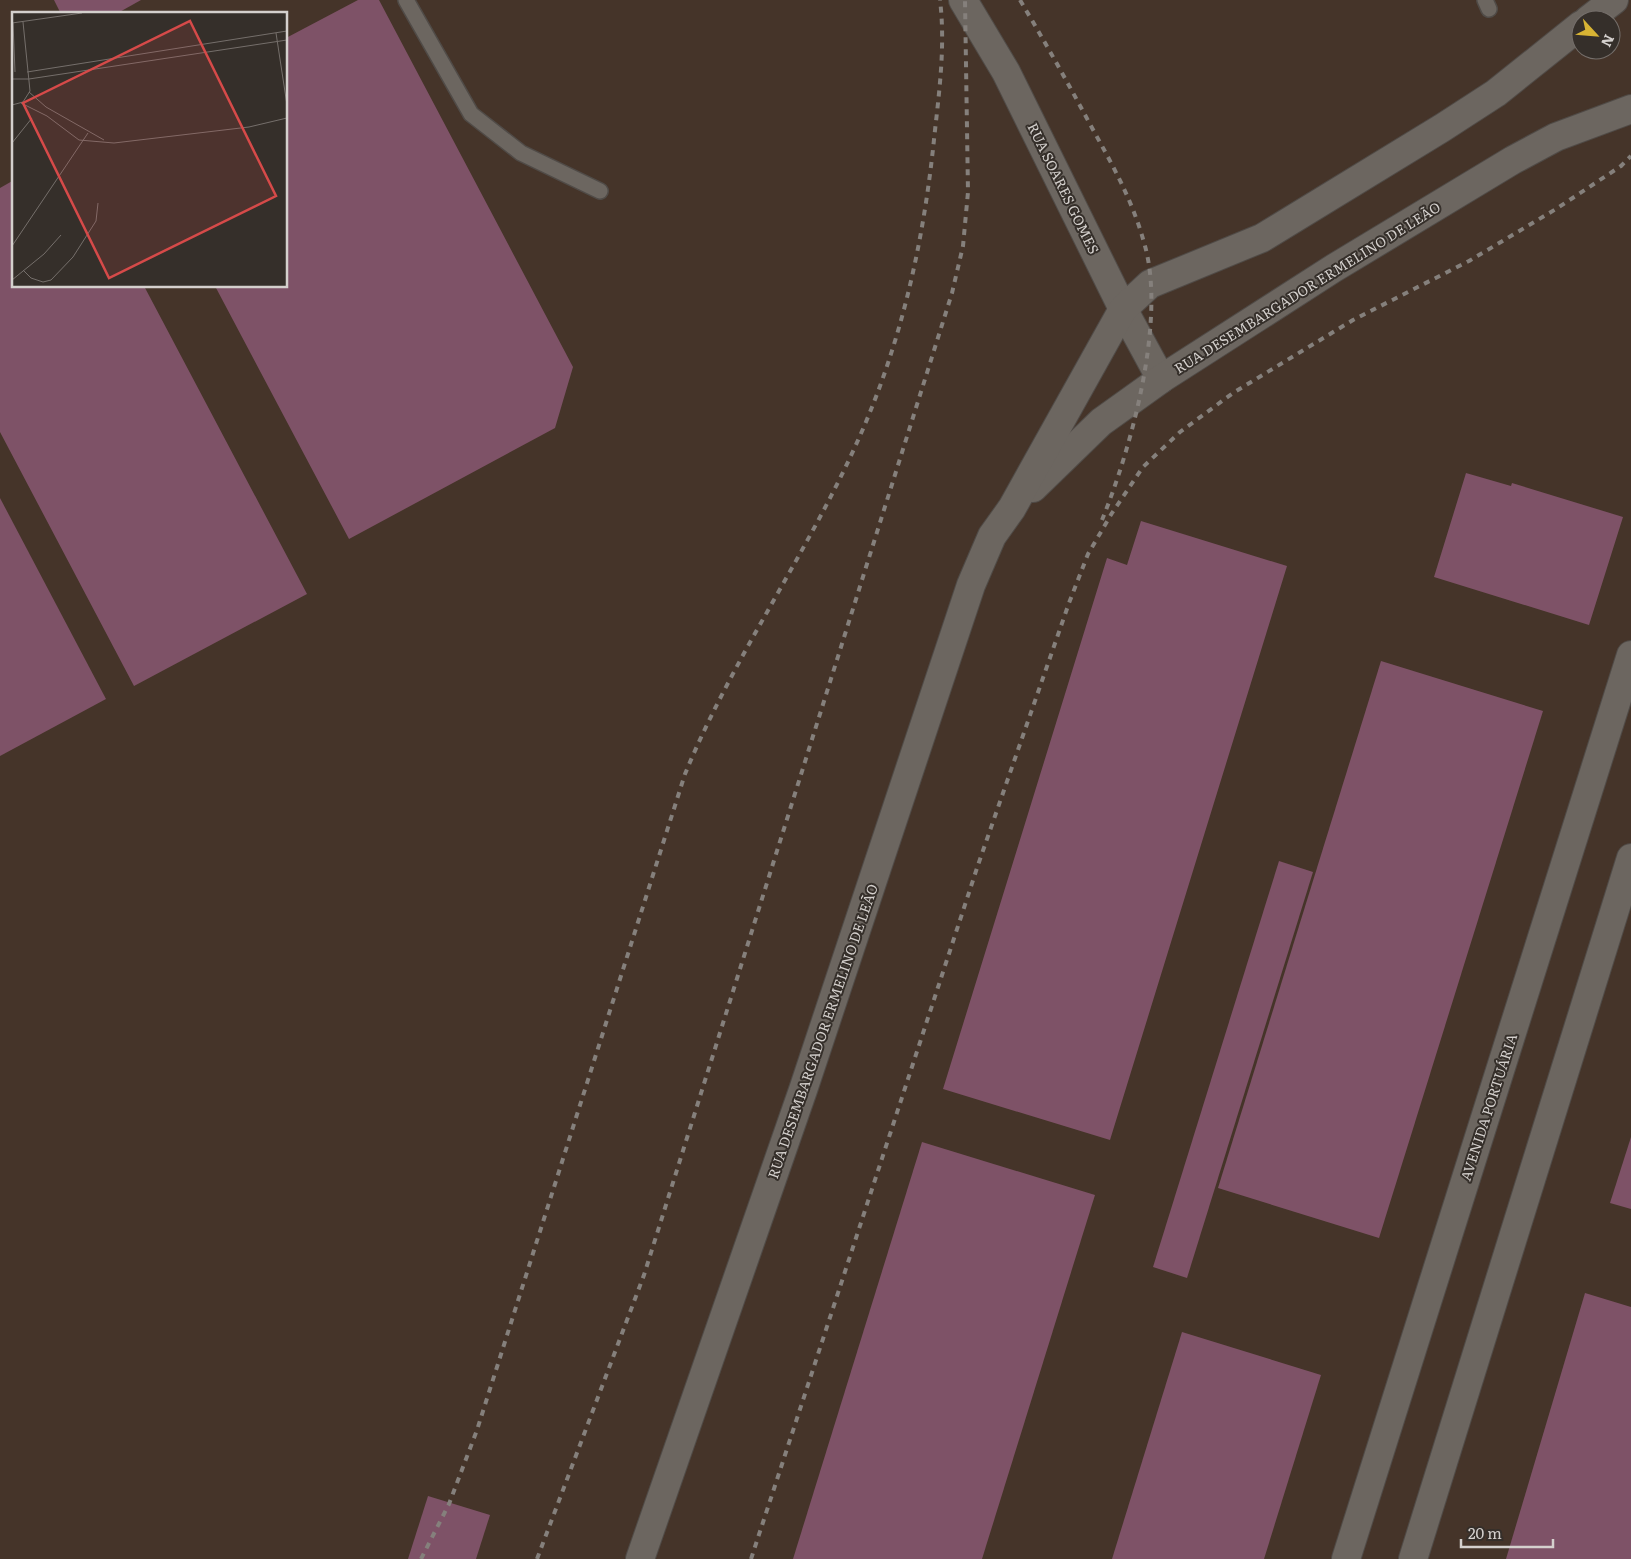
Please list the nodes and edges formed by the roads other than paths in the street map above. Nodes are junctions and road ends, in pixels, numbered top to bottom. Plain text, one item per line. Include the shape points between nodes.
1 (406, 0) edge
2 (963, 0) edge
3 (1614, 0) edge
4 (1601, 10) edge
5 (1571, 33) edge
6 (1631, 109) edge
7 (600, 191) dead end
8 (1123, 309) junction
9 (1161, 379) junction
10 (1012, 508) junction
11 (1631, 655) edge
12 (1631, 858) edge
13 (640, 1559) edge
14 (1346, 1559) edge
15 (1413, 1559) edge

1 - 7 lane via 471,114 521,153
2 - 8 street, RUA SOARES GOMES via 1006,72
3 - 4 street
5 - 8 street, RUA DESEMBARGADOR ERMELINO DE LEÃO via 1496,93 1442,128 1262,238 1150,284
6 - 9 street, RUA DESEMBARGADOR ERMELINO DE LEÃO via 1556,137 1513,160 1334,268
8 - 9 street, RUA SOARES GOMES
8 - 10 street, RUA DESEMBARGADOR ERMELINO DE LEÃO
9 - 10 street, RUA DESEMBARGADOR ERMELINO DE LEÃO via 1101,422
10 - 13 street, RUA DESEMBARGADOR ERMELINO DE LEÃO via 992,536 971,585 803,1090
11 - 14 street, AVENIDA PORTUÁRIA
12 - 15 street

